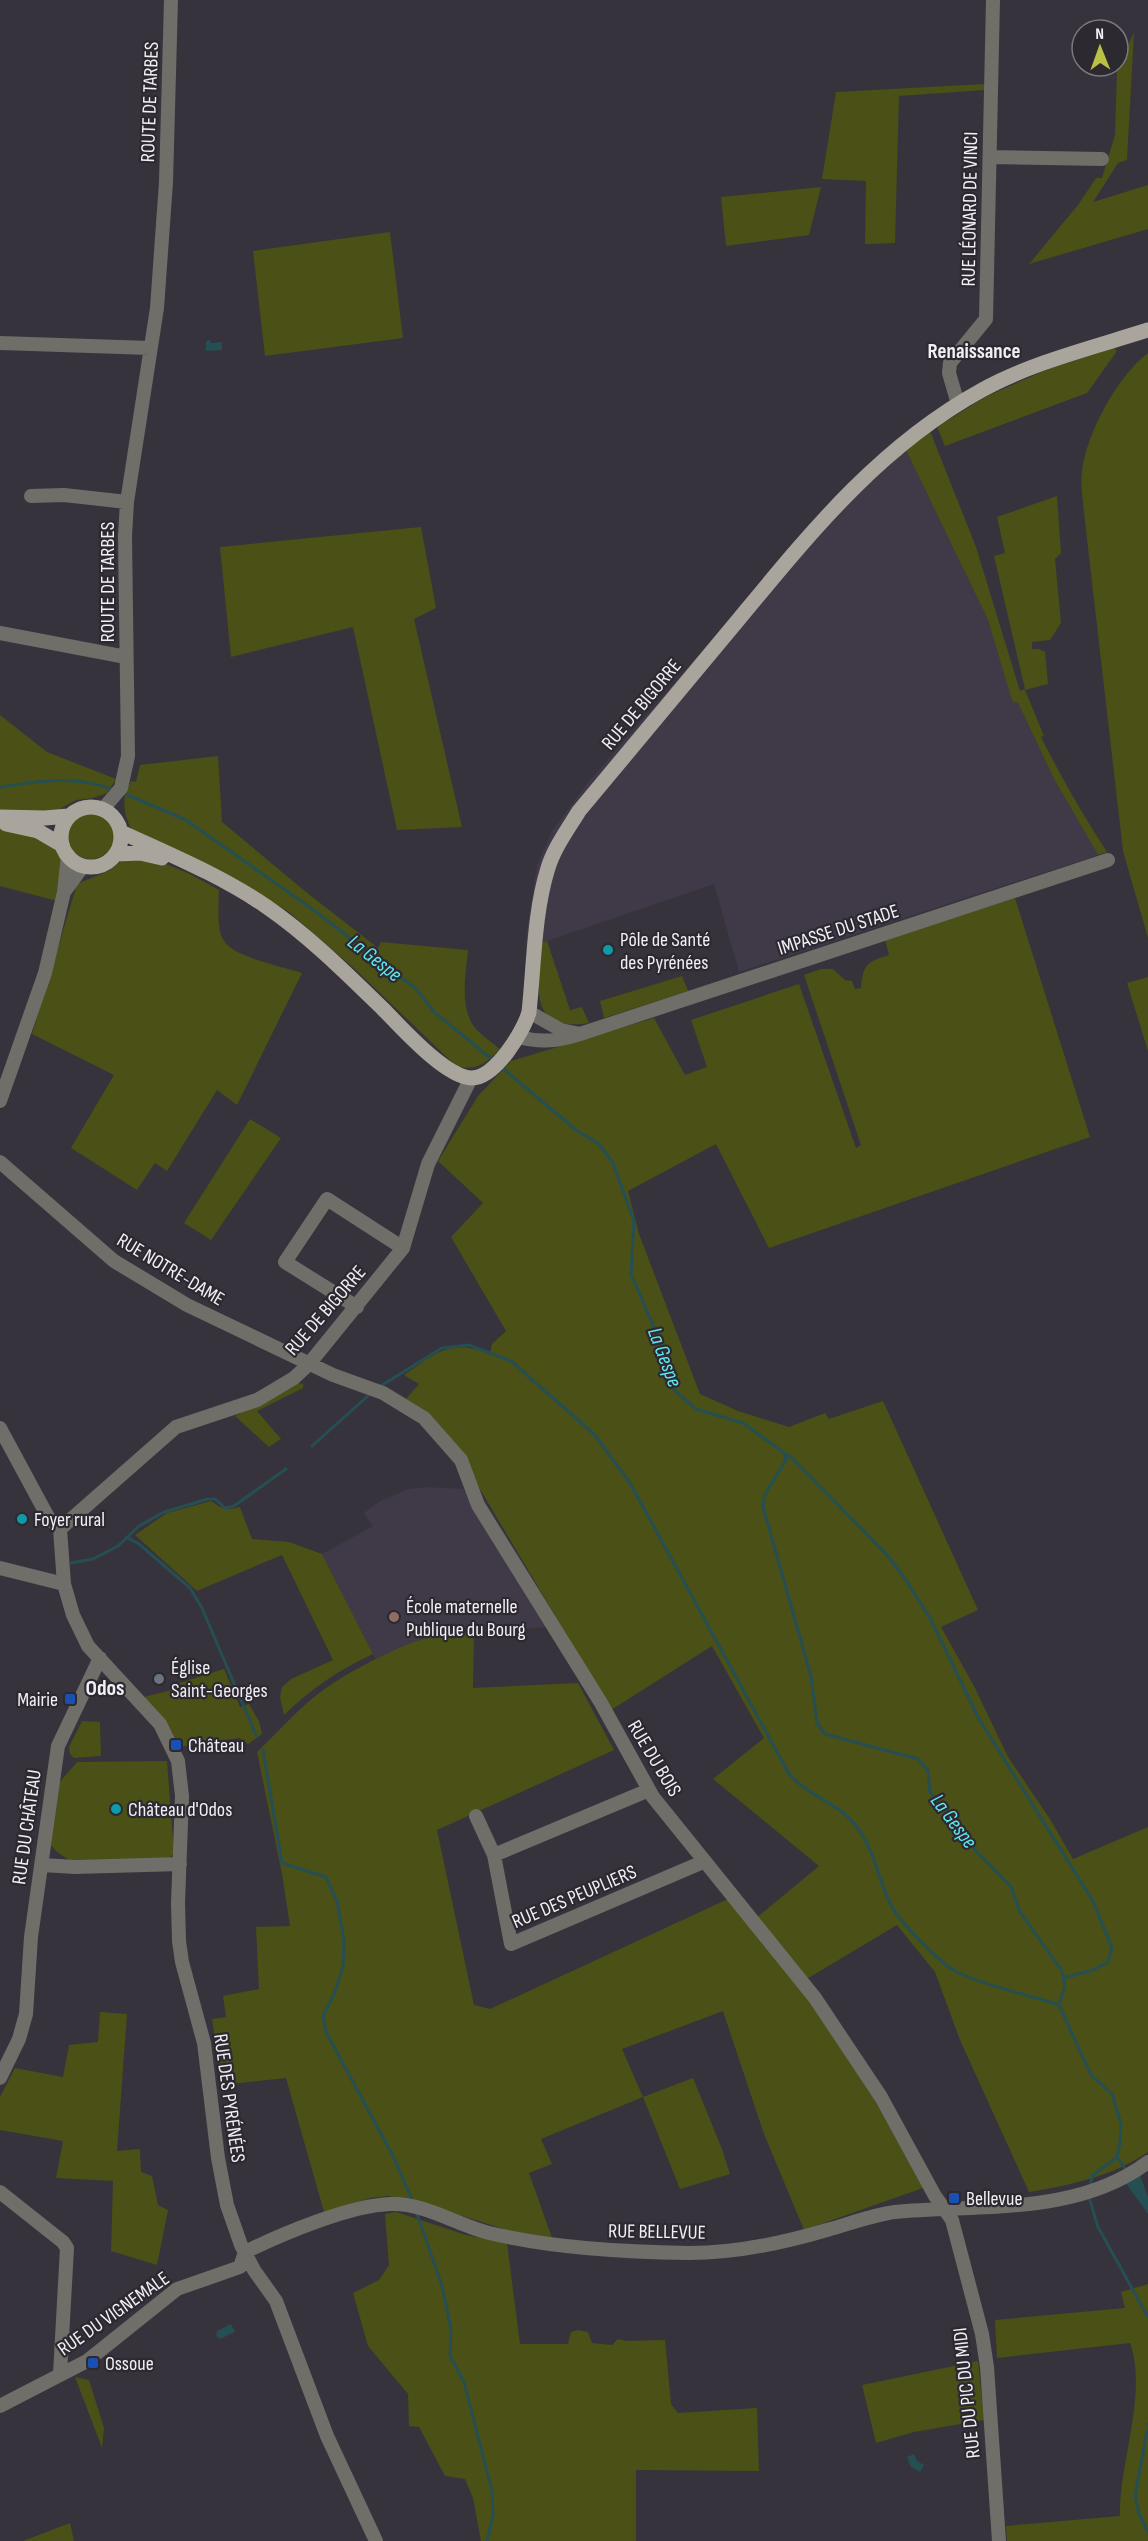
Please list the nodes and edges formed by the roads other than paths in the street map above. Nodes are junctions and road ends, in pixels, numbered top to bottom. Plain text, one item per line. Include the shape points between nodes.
1 (171, 0) edge
2 (993, 0) edge
3 (990, 157) junction
4 (1102, 159) dead end
5 (1148, 330) edge
6 (0, 343) edge
7 (150, 348) junction
8 (958, 404) junction
9 (31, 496) dead end
10 (127, 502) junction
11 (0, 633) edge
12 (126, 657) junction
13 (103, 809) junction
14 (68, 816) junction
15 (0, 817) edge
16 (0, 824) edge
17 (121, 832) junction
18 (65, 850) junction
19 (117, 854) junction
20 (1108, 860) dead end
21 (83, 866) junction
22 (194, 866) junction
23 (64, 892) junction
24 (530, 1012) junction
25 (580, 1034) junction
26 (519, 1037) junction
27 (471, 1078) junction
28 (0, 1101) edge
29 (0, 1162) edge
30 (403, 1248) junction
31 (357, 1307) junction
32 (309, 1364) junction
33 (0, 1428) edge
34 (60, 1528) junction
35 (0, 1568) edge
36 (64, 1584) junction
37 (100, 1658) junction
38 (649, 1790) junction
39 (476, 1816) dead end
40 (494, 1855) junction
41 (703, 1862) junction
42 (180, 1864) junction
43 (42, 1865) junction
44 (0, 2078) edge
45 (1145, 2164) edge
46 (0, 2192) edge
47 (946, 2210) junction
48 (245, 2252) junction
49 (60, 2374) junction
50 (0, 2406) edge
51 (376, 2541) edge
52 (999, 2541) edge

1 - 7 street, ROUTE DE TARBES via 166,182 157,308
2 - 3 street, RUE LÉONARD DE VINCI
3 - 4 street
3 - 8 street, RUE LÉONARD DE VINCI via 986,319 950,363
5 - 8 main road, RUE DE BIGORRE via 1004,379
6 - 7 street
7 - 10 street, ROUTE DE TARBES
8 - 24 main road, RUE DE BIGORRE via 871,469 808,535 579,811 548,866 542,888
9 - 10 street via 64,495
10 - 12 street, ROUTE DE TARBES
11 - 12 street
12 - 13 street, ROUTE DE TARBES via 128,756 120,788
13 - 14 main road via 85,808
13 - 17 main road via 116,820
14 - 15 main road
14 - 18 main road via 61,835
16 - 18 main road via 38,831
17 - 19 main road
17 - 22 main road
18 - 21 main road
18 - 23 street
19 - 21 main road via 103,865
19 - 22 main road via 140,853
20 - 25 street, IMPASSE DU STADE
21 - 23 street
22 - 27 main road via 267,907 301,933 429,1055
23 - 28 street via 45,973
24 - 25 street via 561,1030
24 - 26 main road, RUE DE BIGORRE
25 - 26 street, IMPASSE DU STADE via 548,1041
26 - 27 main road, RUE DE BIGORRE via 488,1070
27 - 30 street, RUE DE BIGORRE via 428,1164
29 - 32 street, RUE NOTRE-DAME via 114,1261 187,1305
30 - 31 street, RUE DE BIGORRE
30 - 31 street via 327,1199 285,1262
31 - 32 street, RUE DE BIGORRE
32 - 34 street, RUE DE BIGORRE via 257,1400 176,1427
32 - 38 street, RUE DU BOIS via 383,1393 424,1418 461,1460 478,1505 601,1703
33 - 34 street via 48,1517
34 - 36 street, RUE DES PYRÉNÉES
35 - 36 street
36 - 37 street, RUE DES PYRÉNÉES via 88,1646
37 - 42 street, RUE DES PYRÉNÉES via 160,1724 178,1761 182,1796
37 - 43 street, RUE DU CHÂTEAU via 57,1746
38 - 40 street
38 - 41 street, RUE DU BOIS
39 - 40 street, RUE DES PEUPLIERS
40 - 41 street, RUE DES PEUPLIERS via 511,1944
41 - 47 street, RUE DU BOIS via 815,1998 881,2097
42 - 43 street
42 - 48 street, RUE DES PYRÉNÉES via 182,1962 204,2043 227,2205
43 - 44 street, RUE DU CHÂTEAU via 31,1937 26,2014
45 - 47 street, RUE BELLEVUE via 1109,2184 1078,2195 1008,2206
46 - 49 street via 67,2248
47 - 48 street, RUE BELLEVUE via 892,2212 802,2237 738,2250 692,2253 551,2245 487,2232 433,2213 391,2204 351,2210
47 - 52 street, RUE DU PIC DU MIDI via 982,2334
48 - 49 street, RUE DU VIGNEMALE via 240,2266 177,2289 87,2361
48 - 51 street, RUE DES PYRÉNÉES via 276,2301 327,2436
49 - 50 street, RUE DU VIGNEMALE

